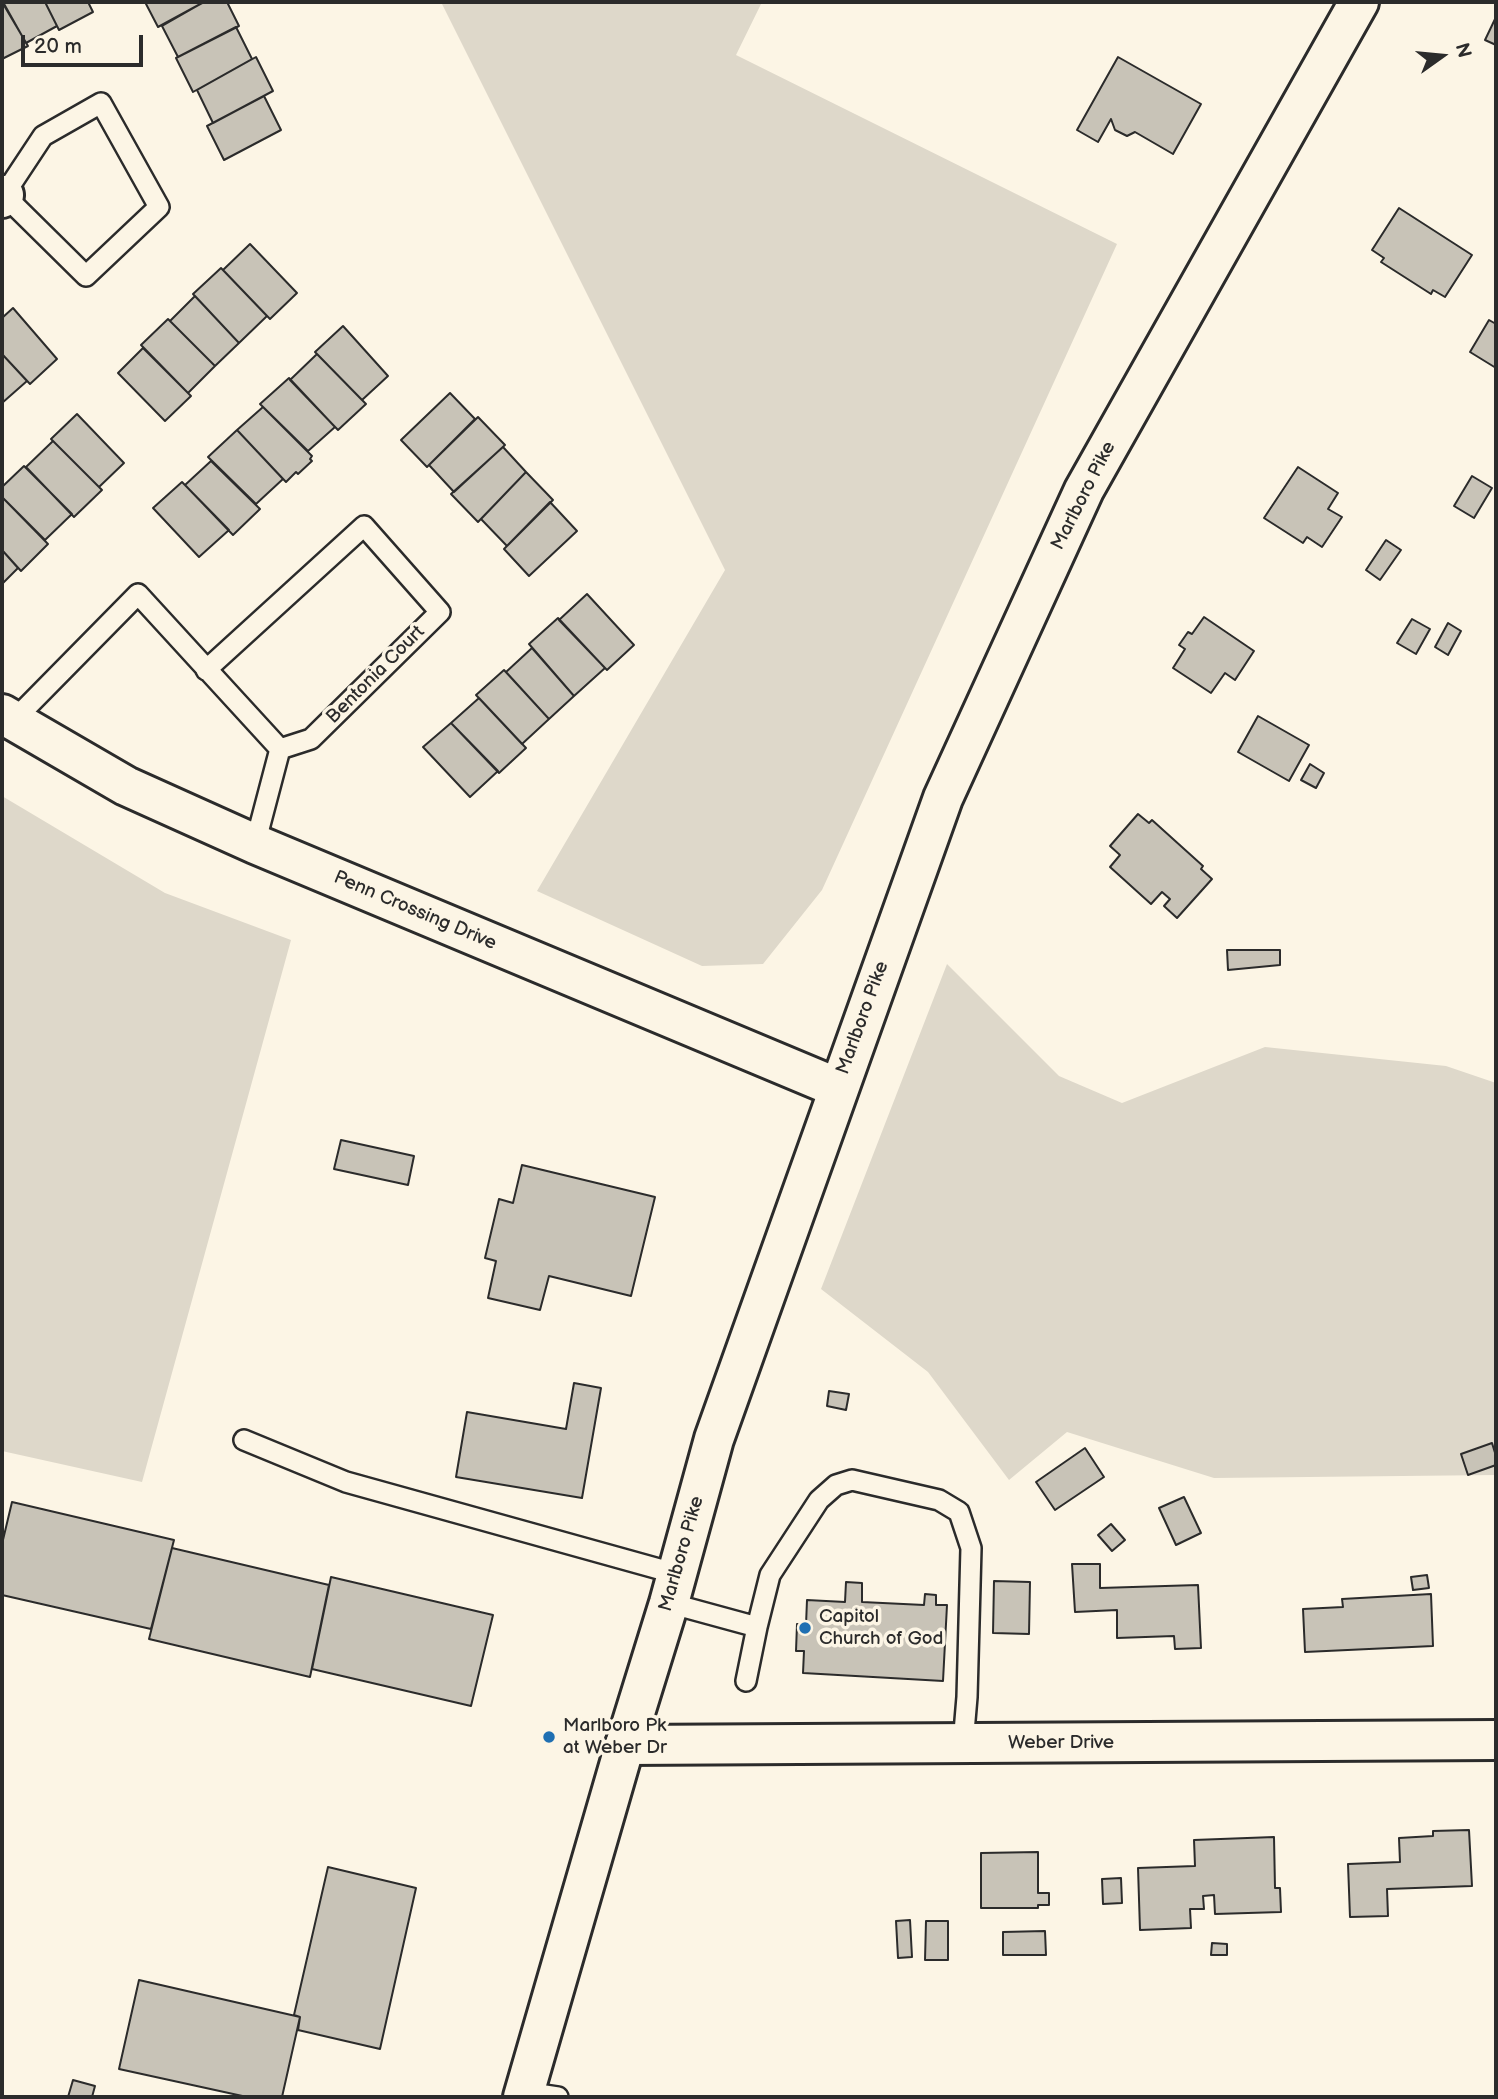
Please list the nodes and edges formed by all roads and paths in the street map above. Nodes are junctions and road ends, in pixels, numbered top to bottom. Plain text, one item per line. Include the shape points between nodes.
1 (1359, 2) edge
2 (3, 197) edge
3 (206, 670) junction
4 (7, 718) edge
5 (280, 749) junction
6 (255, 844) junction
7 (838, 1088) junction
8 (244, 1440) dead end
9 (673, 1589) junction
10 (757, 1627) junction
11 (746, 1681) dead end
12 (1496, 1740) edge
13 (963, 1744) junction
14 (625, 1745) junction
15 (535, 2095) edge

1 - 7 main road, Marlboro Pike via 1084,490 943,798
2 - 2 lane via 43,136 102,103 159,207 86,276
3 - 4 lane via 138,594
3 - 5 lane
3 - 5 lane, Bentonia Court via 364,526 440,612 311,739
4 - 6 main road, Penn Crossing Drive via 126,786
5 - 6 lane
6 - 7 main road, Penn Crossing Drive
7 - 9 main road, Marlboro Pike via 714,1439
8 - 9 lane via 346,1482
9 - 10 lane
9 - 14 main road, Marlboro Pike
10 - 11 lane
10 - 13 lane via 770,1574 819,1500 836,1485 852,1480 940,1500 959,1512 971,1548
12 - 13 main road, Weber Drive
13 - 14 main road, Weber Drive
14 - 15 main road, Marlboro Pike

